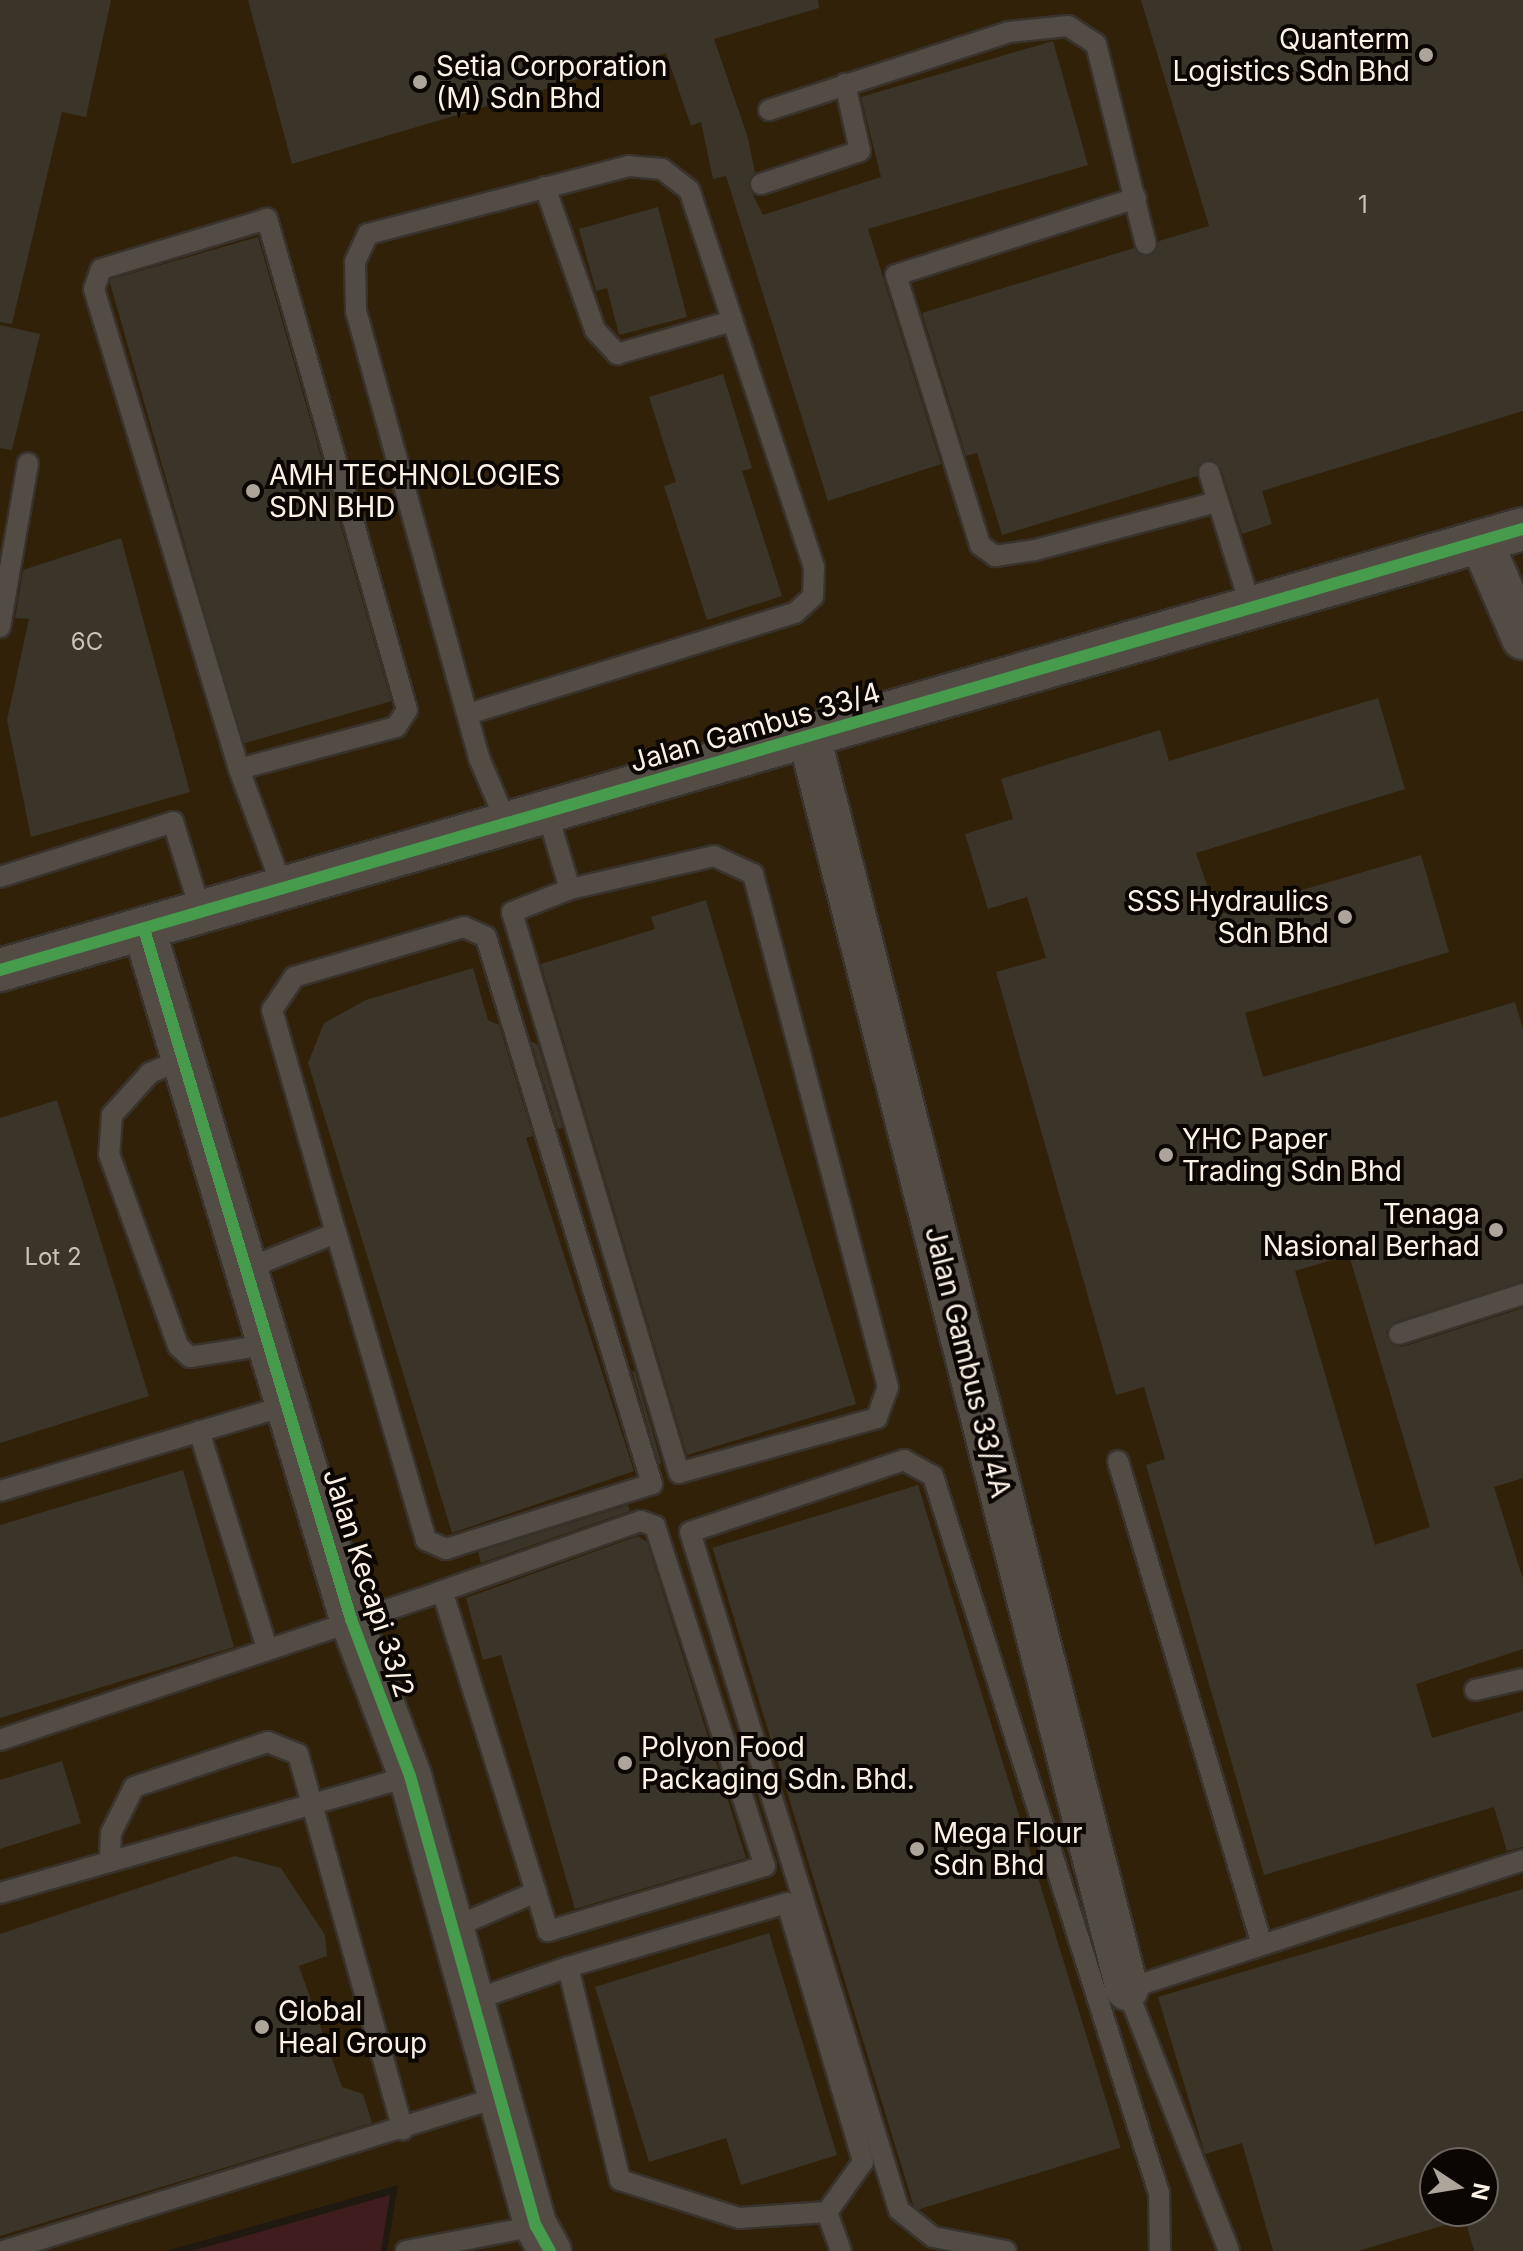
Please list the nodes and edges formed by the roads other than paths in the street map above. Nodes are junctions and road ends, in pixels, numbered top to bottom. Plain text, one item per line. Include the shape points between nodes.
1 (845, 84) junction
2 (769, 110) dead end
3 (761, 184) dead end
4 (545, 187) junction
5 (1136, 198) junction
6 (1146, 244) dead end
7 (732, 321) junction
8 (28, 463) dead end
9 (1209, 472) dead end
10 (1217, 502) junction
11 (1523, 529) edge
12 (1481, 541) junction
13 (1251, 608) junction
14 (0, 627) edge
15 (1523, 638) edge
16 (468, 714) junction
17 (809, 736) junction
18 (239, 769) junction
19 (547, 812) junction
20 (507, 824) junction
21 (0, 877) edge
22 (283, 889) junction
23 (570, 889) junction
24 (201, 912) junction
25 (144, 929) junction
26 (0, 970) edge
27 (183, 1059) junction
28 (336, 1233) junction
29 (246, 1269) junction
30 (1523, 1294) edge
31 (1399, 1334) dead end
32 (266, 1345) junction
33 (286, 1406) junction
34 (199, 1431) junction
35 (1118, 1461) dead end
36 (0, 1491) edge
37 (442, 1591) junction
38 (351, 1619) junction
39 (267, 1648) junction
40 (1523, 1679) edge
41 (1475, 1690) dead end
42 (0, 1740) edge
43 (410, 1776) junction
44 (312, 1803) junction
45 (110, 1859) junction
46 (1523, 1860) edge
47 (536, 1892) junction
48 (0, 1893) edge
49 (450, 1929) junction
50 (1262, 1945) junction
51 (568, 1967) junction
52 (1127, 1989) junction
53 (471, 2001) junction
54 (499, 2097) junction
55 (403, 2130) junction
56 (827, 2212) junction
57 (543, 2238) edge
58 (427, 2248) edge
59 (3, 2251) edge
60 (406, 2251) edge
61 (841, 2251) edge
62 (1006, 2251) edge
63 (1160, 2251) edge
64 (1229, 2251) edge

1 - 2 lane
1 - 3 lane via 860,151
1 - 5 lane via 1009,32 1068,26 1096,44
4 - 7 lane via 629,166 662,169 689,190
4 - 7 lane via 595,330 617,354
4 - 16 lane via 368,234 355,262 356,311
5 - 6 lane
5 - 10 lane via 896,275 980,545 995,556
7 - 16 lane via 814,567 813,596 795,613
8 - 14 lane
9 - 10 lane
10 - 13 lane
11 - 12 street, Jalan Gambus 33/4
12 - 13 street, Jalan Gambus 33/4
12 - 15 street
13 - 17 street, Jalan Gambus 33/4
16 - 20 lane
17 - 19 street, Jalan Gambus 33/4
17 - 52 street, Jalan Gambus 33/4A
18 - 18 lane via 94,289 101,269 267,219 407,710 396,727
18 - 22 lane
19 - 20 street, Jalan Gambus 33/4
19 - 23 lane
20 - 22 street, Jalan Gambus 33/4
21 - 24 lane via 173,822
22 - 24 street, Jalan Gambus 33/4
23 - 23 lane via 714,856 753,874 888,1387 877,1418 679,1473 512,912
24 - 25 street, Jalan Gambus 33/4
25 - 26 street, Jalan Gambus 33/4
25 - 27 street, Jalan Kecapi 33/2
27 - 29 street, Jalan Kecapi 33/2
27 - 32 lane via 150,1073 112,1115 109,1154 178,1346 190,1357
28 - 28 lane via 426,1540 446,1549 652,1484 486,937 464,927 294,977 272,1010
28 - 29 lane
29 - 32 street, Jalan Kecapi 33/2
30 - 31 lane
32 - 33 street, Jalan Kecapi 33/2
33 - 34 lane
33 - 38 street, Jalan Kecapi 33/2
34 - 36 lane
34 - 39 lane
35 - 50 lane
37 - 38 lane
37 - 47 lane
37 - 47 lane via 641,1521 655,1526 765,1866 548,1931
38 - 39 lane
38 - 43 street, Jalan Kecapi 33/2
39 - 42 lane
40 - 41 lane
43 - 44 lane
43 - 49 street, Jalan Kecapi 33/2
44 - 45 lane
44 - 45 lane via 298,1754 268,1742 134,1787 111,1833
44 - 55 lane
45 - 48 lane
46 - 50 lane
47 - 49 lane
49 - 53 street, Jalan Kecapi 33/2
50 - 52 lane
51 - 53 lane
51 - 56 lane via 620,2180 739,2218
51 - 56 lane via 787,1903 863,2162
52 - 64 lane
53 - 54 street, Jalan Kecapi 33/2
54 - 55 lane
54 - 57 street, Jalan Kecapi 33/2
55 - 59 lane
56 - 61 lane
57 - 58 lane
58 - 60 lane
62 - 63 lane via 933,2237 899,2210 690,1532 904,1460 933,1476 1159,2193

